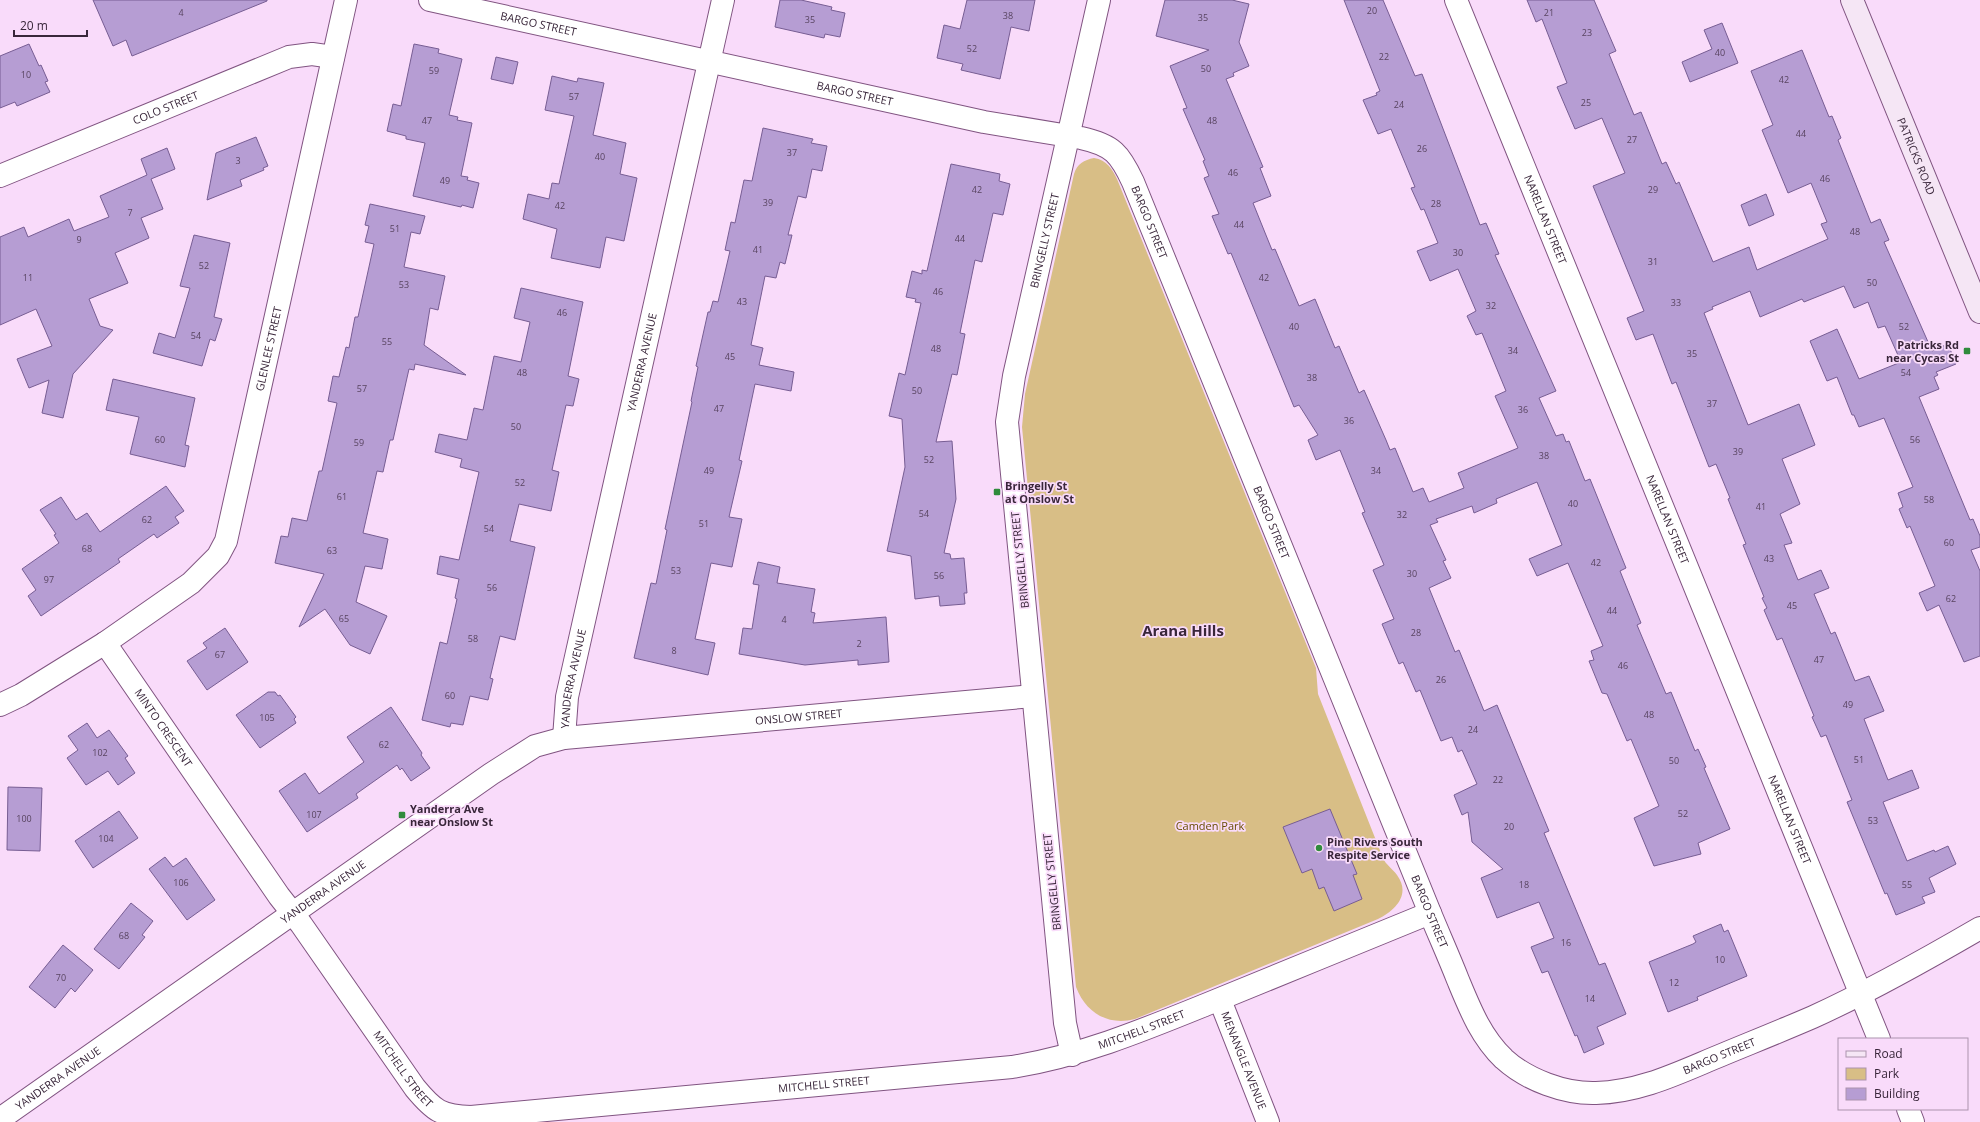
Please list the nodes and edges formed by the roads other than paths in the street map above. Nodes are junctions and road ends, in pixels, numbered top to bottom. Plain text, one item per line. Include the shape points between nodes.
1 (346, 0) edge
2 (430, 0) edge
3 (723, 0) edge
4 (1098, 0) edge
5 (1456, 0) edge
6 (1852, 0) edge
7 (333, 57) junction
8 (709, 62) junction
9 (1068, 136) junction
10 (0, 176) edge
11 (1980, 312) edge
12 (104, 643) junction
13 (1033, 696) junction
14 (0, 705) edge
15 (564, 738) junction
16 (293, 913) junction
17 (1430, 913) junction
18 (1980, 928) edge
19 (1860, 994) junction
20 (1220, 1000) junction
21 (1879, 1038) edge
22 (1072, 1055) junction
23 (1908, 1110) edge
24 (0, 1119) edge
25 (1268, 1122) edge
26 (1913, 1122) edge

1 - 7 street, GLENLEE STREET
2 - 8 street, BARGO STREET
3 - 8 street, YANDERRA AVENUE
4 - 9 street, BRINGELLY STREET
5 - 19 street, NARELLAN STREET
6 - 11 main road, PATRICKS ROAD
7 - 10 street, COLO STREET via 312,54 289,57
7 - 12 street, GLENLEE STREET via 226,541 218,556 190,583
8 - 9 street, BARGO STREET via 984,122
8 - 15 street, YANDERRA AVENUE via 567,697
9 - 13 street, BRINGELLY STREET via 1014,376 1007,422
9 - 17 street, BARGO STREET via 1096,141 1114,150 1121,157 1133,182
12 - 14 street via 21,695
12 - 16 street, MINTO CRESCENT
13 - 15 street, ONSLOW STREET
13 - 22 street, BRINGELLY STREET via 1065,1023
15 - 16 street, YANDERRA AVENUE via 542,743 520,755
16 - 22 street, MITCHELL STREET via 415,1088 433,1109 444,1115 471,1117 1004,1068
16 - 24 street, YANDERRA AVENUE
17 - 19 street, BARGO STREET via 1476,1022 1489,1043 1506,1060 1525,1073 1544,1083 1571,1091 1601,1093 1649,1085 1813,1017
17 - 20 street, MITCHELL STREET
18 - 19 street, BARGO STREET
19 - 21 street, NARELLAN STREET
20 - 22 street, MITCHELL STREET via 1130,1036
20 - 25 street, MENANGLE AVENUE
23 - 26 street

